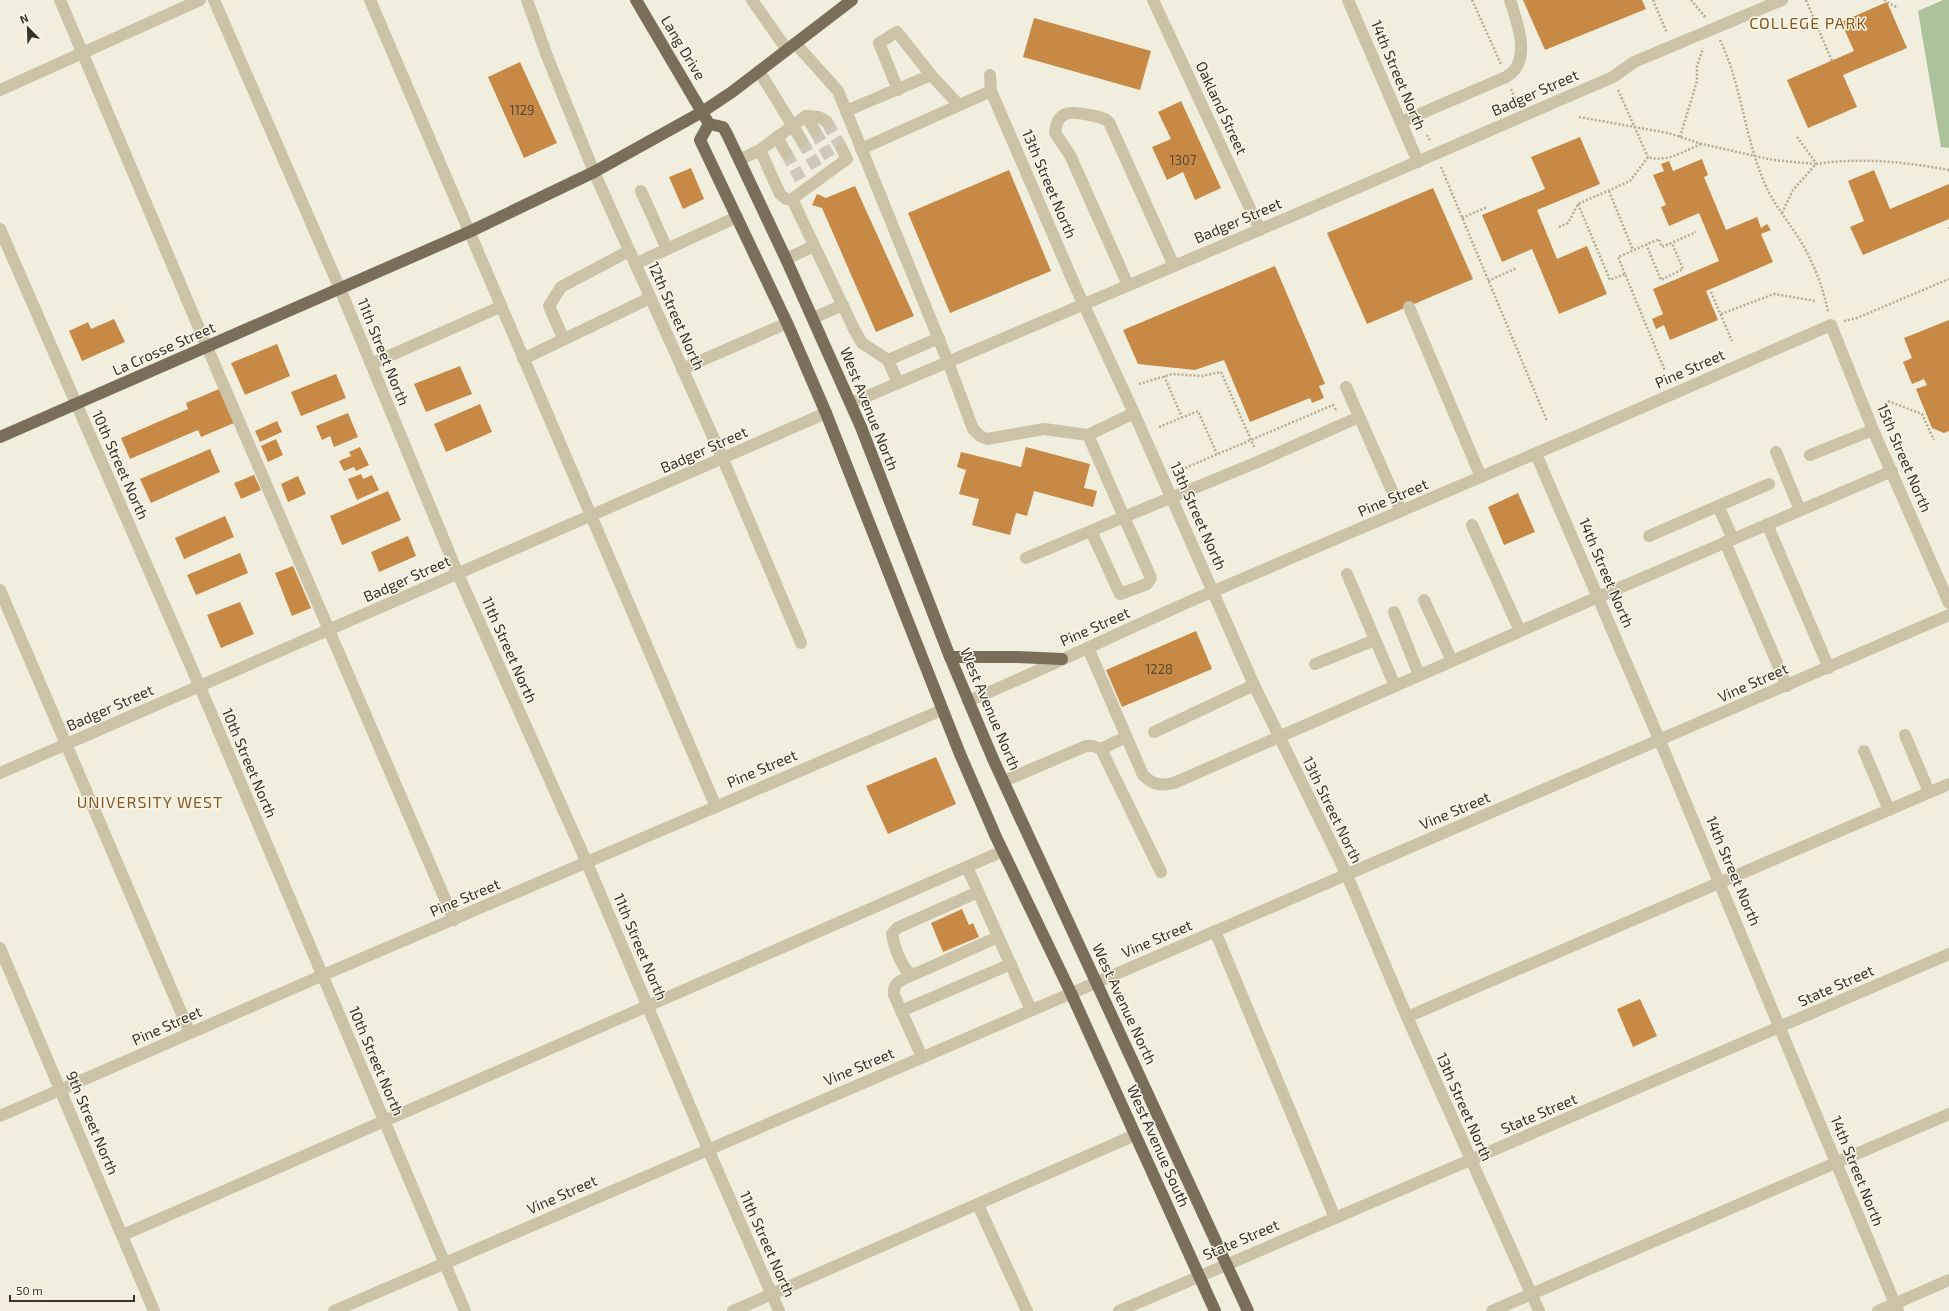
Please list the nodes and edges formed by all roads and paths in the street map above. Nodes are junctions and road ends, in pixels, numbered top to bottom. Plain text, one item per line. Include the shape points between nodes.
1 (60, 0) edge
2 (200, 0) edge
3 (214, 0) edge
4 (370, 0) edge
5 (528, 0) edge
6 (636, 0) edge
7 (752, 0) edge
8 (852, 0) edge
9 (1152, 0) edge
10 (1348, 0) edge
11 (1472, 0) edge
12 (1510, 0) edge
13 (1653, 0) edge
14 (1691, 0) edge
15 (1782, 0) edge
16 (1806, 0) edge
17 (1884, 0) edge
18 (1898, 8) dead end
19 (1714, 28) junction
20 (791, 46) junction
21 (1673, 46) junction
22 (83, 53) junction
23 (1832, 61) dead end
24 (759, 71) junction
25 (931, 75) junction
26 (990, 75) dead end
27 (1506, 77) junction
28 (1613, 77) junction
29 (0, 90) edge
30 (898, 90) junction
31 (991, 91) junction
32 (959, 105) junction
33 (846, 111) junction
34 (702, 112) junction
35 (806, 116) junction
36 (1522, 116) junction
37 (1579, 117) dead end
38 (826, 122) tunnel mouth
39 (1401, 122) junction
40 (709, 124) junction
41 (793, 124) junction
42 (1634, 126) junction
43 (815, 131) tunnel mouth
44 (1427, 134) dead end
45 (1680, 136) junction
46 (777, 137) junction
47 (1797, 137) dead end
48 (802, 141) tunnel mouth
49 (1702, 144) junction
50 (842, 149) dead end
51 (862, 149) junction
52 (760, 150) junction
53 (786, 153) tunnel mouth
54 (1436, 154) junction
55 (1753, 155) junction
56 (1648, 157) junction
57 (740, 160) junction
58 (1418, 162) junction
59 (1816, 164) junction
60 (1949, 170) edge
61 (594, 172) junction
62 (642, 190) dead end
63 (1609, 191) junction
64 (792, 199) junction
65 (1578, 204) junction
66 (1487, 207) dead end
67 (1782, 213) junction
68 (737, 217) junction
69 (1462, 218) junction
70 (1559, 227) dead end
71 (0, 229) edge
72 (1260, 230) junction
73 (469, 232) junction
74 (1696, 232) dead end
75 (1672, 243) junction
76 (1646, 244) junction
77 (814, 246) junction
78 (666, 249) junction
79 (1633, 250) junction
80 (629, 251) junction
81 (786, 258) junction
82 (635, 264) junction
83 (1174, 266) junction
84 (1517, 268) dead end
85 (1625, 274) junction
86 (1949, 279) edge
87 (1488, 281) junction
88 (1128, 285) junction
89 (340, 289) junction
90 (1711, 292) dead end
91 (650, 298) junction
92 (1816, 301) dead end
93 (843, 305) junction
94 (1084, 305) junction
95 (500, 307) junction
96 (1408, 307) dead end
97 (1721, 314) junction
98 (813, 318) junction
99 (787, 323) junction
100 (1831, 325) junction
101 (563, 338) junction
102 (939, 338) junction
103 (1732, 341) dead end
104 (207, 347) junction
105 (523, 359) junction
106 (888, 360) junction
107 (948, 362) junction
108 (370, 364) junction
109 (682, 369) junction
110 (1665, 371) dead end
111 (1164, 376) junction
112 (898, 383) junction
113 (1139, 384) dead end
114 (1346, 387) dead end
115 (1888, 401) dead end
116 (851, 403) junction
117 (76, 405) junction
118 (826, 413) junction
119 (1134, 413) junction
120 (1182, 417) junction
121 (1359, 417) junction
122 (1547, 421) dead end
123 (1342, 424) junction
124 (1159, 427) dead end
125 (1873, 430) junction
126 (1088, 435) junction
127 (0, 437) edge
128 (1250, 440) junction
129 (1934, 440) dead end
130 (1776, 452) dead end
131 (1217, 454) junction
132 (1536, 454) junction
133 (1810, 455) dead end
134 (723, 459) junction
135 (1260, 461) junction
136 (1892, 471) junction
137 (1178, 472) dead end
138 (1481, 477) junction
139 (1769, 484) dead end
140 (1171, 498) junction
141 (1718, 506) junction
142 (1800, 510) junction
143 (1401, 511) junction
144 (590, 517) junction
145 (1124, 517) junction
146 (1767, 524) junction
147 (1472, 525) dead end
148 (1091, 531) junction
149 (1648, 536) dead end
150 (1729, 541) junction
151 (1026, 558) dead end
152 (458, 574) junction
153 (1347, 574) dead end
154 (0, 590) edge
155 (1213, 591) junction
156 (1598, 597) junction
157 (1424, 600) dead end
158 (1949, 603) edge
159 (1394, 612) dead end
160 (1949, 615) edge
161 (330, 630) junction
162 (1520, 631) junction
163 (1375, 640) junction
164 (801, 643) dead end
165 (1088, 648) junction
166 (950, 657) junction
167 (1062, 659) junction
168 (1452, 661) junction
169 (1315, 664) dead end
170 (1829, 668) junction
171 (1419, 675) junction
172 (1254, 685) junction
173 (1395, 686) junction
174 (1787, 686) junction
175 (200, 687) junction
176 (968, 701) junction
177 (942, 710) junction
178 (1154, 732) dead end
179 (1905, 735) dead end
180 (1126, 737) junction
181 (1278, 737) junction
182 (1660, 741) junction
183 (66, 745) junction
184 (1101, 749) junction
185 (1864, 751) dead end
186 (0, 772) edge
187 (1004, 781) junction
188 (1949, 784) edge
189 (1929, 792) junction
190 (716, 807) junction
191 (1889, 810) junction
192 (1004, 851) junction
193 (587, 863) junction
194 (967, 867) junction
195 (1161, 872) dead end
196 (1347, 875) junction
197 (1720, 883) junction
198 (978, 892) junction
199 (454, 920) junction
200 (1215, 931) junction
201 (998, 937) junction
202 (0, 948) edge
203 (1949, 954) edge
204 (1011, 964) junction
205 (915, 974) junction
206 (321, 976) junction
207 (1096, 982) junction
208 (1071, 993) junction
209 (647, 1005) junction
210 (1031, 1010) junction
211 (901, 1011) junction
212 (1407, 1017) junction
213 (1781, 1028) junction
214 (190, 1033) junction
215 (922, 1057) junction
216 (60, 1090) junction
217 (1949, 1114) edge
218 (0, 1116) edge
219 (384, 1121) junction
220 (1135, 1135) junction
221 (708, 1149) junction
222 (1470, 1160) junction
223 (1837, 1162) junction
224 (978, 1204) junction
225 (1335, 1218) junction
226 (123, 1235) junction
227 (444, 1263) junction
228 (1226, 1264) junction
229 (1199, 1276) junction
230 (1949, 1280) edge
231 (772, 1294) junction
232 (1531, 1294) junction
233 (1897, 1307) edge
234 (154, 1311) edge
235 (334, 1311) edge
236 (465, 1311) edge
237 (733, 1311) edge
238 (779, 1311) edge
239 (1027, 1311) edge
240 (1119, 1311) edge
241 (1215, 1311) edge
242 (1248, 1311) edge
243 (1492, 1311) edge
244 (1539, 1311) edge
245 (1878, 1311) edge

1 - 22 street
2 - 22 street
3 - 89 street, 11th Street North
4 - 73 street
5 - 61 street, 12th Street North via 547,56
6 - 34 main road, Lang Drive
7 - 20 street
8 - 20 main road, La Crosse Street
9 - 72 street, Oakland Street
10 - 39 street, 14th Street North
11 - 27 path
12 - 27 street via 1521,40 1520,60 1515,70
13 - 21 path
14 - 19 path
15 - 19 street, Badger Street
16 - 23 path
17 - 18 path
19 - 21 street, Badger Street
19 - 45 path via 1697,66 1697,81
19 - 55 path via 1726,53 1740,94
20 - 24 main road, La Crosse Street
20 - 33 street via 838,91
21 - 28 street, Badger Street via 1634,62
22 - 29 street
22 - 104 street
24 - 34 main road, La Crosse Street
24 - 41 street
25 - 30 street
25 - 30 street via 897,32 879,43
25 - 32 street
26 - 31 street, 13th Street North
27 - 36 path
27 - 39 street
28 - 36 street, Badger Street
28 - 42 path
30 - 33 street
31 - 32 street
31 - 94 street, 13th Street North
32 - 51 street
33 - 51 street
34 - 40 main road
34 - 61 main road, La Crosse Street
35 - 38 street via 819,117
35 - 41 street
35 - 43 street
36 - 54 street, Badger Street
37 - 42 path
39 - 58 street, 14th Street North
40 - 57 main road, West Avenue North via 723,127
40 - 68 main road via 700,140
41 - 46 street
41 - 48 street
42 - 45 path
42 - 56 path
44 - 54 path
45 - 49 path
46 - 52 street
46 - 53 street
47 - 59 path
49 - 55 path
49 - 56 path via 1666,159
50 - 64 street via 847,159 832,163 803,185
51 - 102 street
52 - 57 street
52 - 64 street via 780,194 786,199
54 - 58 street, Badger Street
54 - 69 path
55 - 59 path via 1785,162
55 - 67 path via 1768,192
56 - 63 path via 1630,181
57 - 81 main road, West Avenue North
58 - 72 street, Badger Street
59 - 60 path via 1864,160
59 - 67 path via 1793,190
61 - 73 main road, La Crosse Street
61 - 80 street, 12th Street North
62 - 78 street
63 - 65 path
63 - 79 path
64 - 77 street
65 - 70 path via 1568,223
65 - 85 path via 1610,280
66 - 69 path
67 - 100 path via 1799,238 1814,268
68 - 78 street
68 - 99 main road
69 - 87 path
71 - 117 street, 10th Street North
72 - 83 street, Badger Street
73 - 89 main road, La Crosse Street
73 - 95 street
74 - 75 path
75 - 76 path via 1662,247 1659,239
75 - 76 path via 1683,270 1661,280
76 - 79 path
77 - 81 street
77 - 93 street
78 - 82 street
79 - 85 path via 1618,257
80 - 82 street, 12th Street North
80 - 101 street via 561,287 549,306
81 - 98 main road, West Avenue North
82 - 91 street, 12th Street North
83 - 88 street, Badger Street
83 - 88 street via 1109,122 1104,118 1067,112 1056,125 1055,132 1070,155
84 - 87 path
85 - 110 path
86 - 100 path via 1857,318
87 - 122 path
88 - 94 street, Badger Street
89 - 104 main road, La Crosse Street
89 - 108 street, 11th Street North
90 - 97 path
91 - 101 street
91 - 109 street, 12th Street North
92 - 97 path via 1774,294
93 - 98 street
93 - 106 street via 862,343
94 - 107 street, Badger Street
94 - 119 street, 13th Street North
95 - 105 street
95 - 108 street
96 - 138 street
97 - 103 path
98 - 116 main road, West Avenue North
99 - 109 street
99 - 118 main road
100 - 125 street, 15th Street North
100 - 132 street, Pine Street
101 - 105 street
102 - 106 street
102 - 107 street
104 - 117 main road, La Crosse Street
104 - 161 street
105 - 144 street
106 - 112 street
107 - 112 street, Badger Street
107 - 126 street via 973,429 980,436 987,439 1044,429
108 - 152 street, 11th Street North
109 - 134 street, 12th Street North
111 - 113 path
111 - 120 path
111 - 128 path via 1202,376 1221,372
112 - 116 street, Badger Street
114 - 121 street
115 - 129 path via 1922,414
116 - 166 main road, West Avenue North
117 - 127 main road, La Crosse Street
117 - 175 street, 10th Street North
118 - 134 street, Badger Street
118 - 177 main road
119 - 126 street
119 - 140 street, 13th Street North
120 - 124 path
120 - 131 path via 1198,411
121 - 123 street
121 - 143 street
123 - 128 path via 1333,405
123 - 135 street
125 - 133 street
125 - 136 street, 15th Street North
126 - 145 street
128 - 131 path
128 - 135 path
130 - 142 street
131 - 137 path
132 - 138 street, Pine Street
132 - 156 street, 14th Street North
134 - 144 street, Badger Street
134 - 164 street, 12th Street North
135 - 140 street
136 - 142 street
136 - 158 street, 15th Street North
138 - 143 street, Pine Street
139 - 141 street
140 - 145 street
140 - 155 street, 13th Street North
141 - 149 street
141 - 150 street
142 - 146 street
143 - 155 street, Pine Street
144 - 152 street, Badger Street
144 - 190 street
145 - 148 street
145 - 148 street via 1151,578 1147,584 1120,594
146 - 150 street
146 - 170 street
147 - 162 street
148 - 151 street
150 - 156 street
150 - 174 street
152 - 161 street, Badger Street
152 - 193 street, 11th Street North
153 - 163 street
154 - 183 street
155 - 165 street, Pine Street
155 - 172 street, 13th Street North
156 - 162 street
156 - 182 street, 14th Street North
157 - 168 street
159 - 171 street
160 - 170 street, Vine Street
161 - 175 street, Badger Street
161 - 199 street
162 - 168 street
163 - 169 street
163 - 173 street
165 - 167 street, Pine Street
165 - 180 street
166 - 167 main road
166 - 176 main road, West Avenue North
167 - 176 street, Pine Street via 1025,678
168 - 171 street
170 - 174 street, Vine Street
171 - 173 street
172 - 178 street
172 - 181 street, 13th Street North
173 - 181 street
174 - 182 street, Vine Street
175 - 183 street, Badger Street
175 - 206 street, 10th Street North
176 - 187 main road, West Avenue North
177 - 190 street, Pine Street
177 - 192 main road
179 - 189 street
180 - 181 street via 1143,775 1152,784 1163,786
180 - 184 street
181 - 196 street, 13th Street North
182 - 196 street, Vine Street
182 - 197 street, 14th Street North
183 - 186 street, Badger Street
183 - 214 street
184 - 187 street via 1086,746
184 - 195 street
185 - 191 street
187 - 207 main road, West Avenue North
188 - 189 street
189 - 191 street
190 - 193 street, Pine Street
191 - 197 street
192 - 194 street
192 - 208 main road
193 - 199 street, Pine Street
193 - 209 street, 11th Street North
194 - 198 street
194 - 209 street
196 - 200 street, Vine Street
196 - 212 street, 13th Street North
197 - 212 street
197 - 213 street, 14th Street North
198 - 201 street
198 - 205 street via 897,928 892,934 904,968
199 - 206 street, Pine Street
200 - 207 street, Vine Street
200 - 225 street
201 - 204 street
201 - 205 street
202 - 216 street, 9th Street North
203 - 213 street, State Street
204 - 210 street
204 - 211 street
205 - 211 street via 896,982 893,988
206 - 214 street, Pine Street
206 - 219 street, 10th Street North
207 - 208 street, Vine Street
207 - 228 main road, West Avenue North
208 - 210 street, Vine Street
208 - 220 main road, West Avenue South
209 - 219 street
209 - 221 street, 11th Street North
210 - 215 street, Vine Street
211 - 215 street
212 - 222 street, 13th Street North
213 - 222 street, State Street
213 - 223 street, 14th Street North
214 - 216 street, Pine Street
215 - 221 street, Vine Street
216 - 218 street, Pine Street
216 - 226 street, 9th Street North
217 - 223 street
219 - 226 street
219 - 227 street, 10th Street North
220 - 224 street
220 - 229 main road, West Avenue South
221 - 227 street, Vine Street
221 - 231 street, 11th Street North
222 - 225 street, State Street
222 - 232 street, 13th Street North
223 - 232 street
223 - 233 street, 14th Street North
224 - 231 street
224 - 239 street
225 - 228 street, State Street
226 - 234 street, 9th Street North
227 - 235 street, Vine Street
227 - 236 street, 10th Street North
228 - 229 street, State Street
228 - 242 main road, West Avenue North
229 - 240 street, State Street
229 - 241 main road, West Avenue South
230 - 233 street
231 - 237 street
231 - 238 street, 11th Street North
232 - 243 street
232 - 244 street, 13th Street North
233 - 245 street

